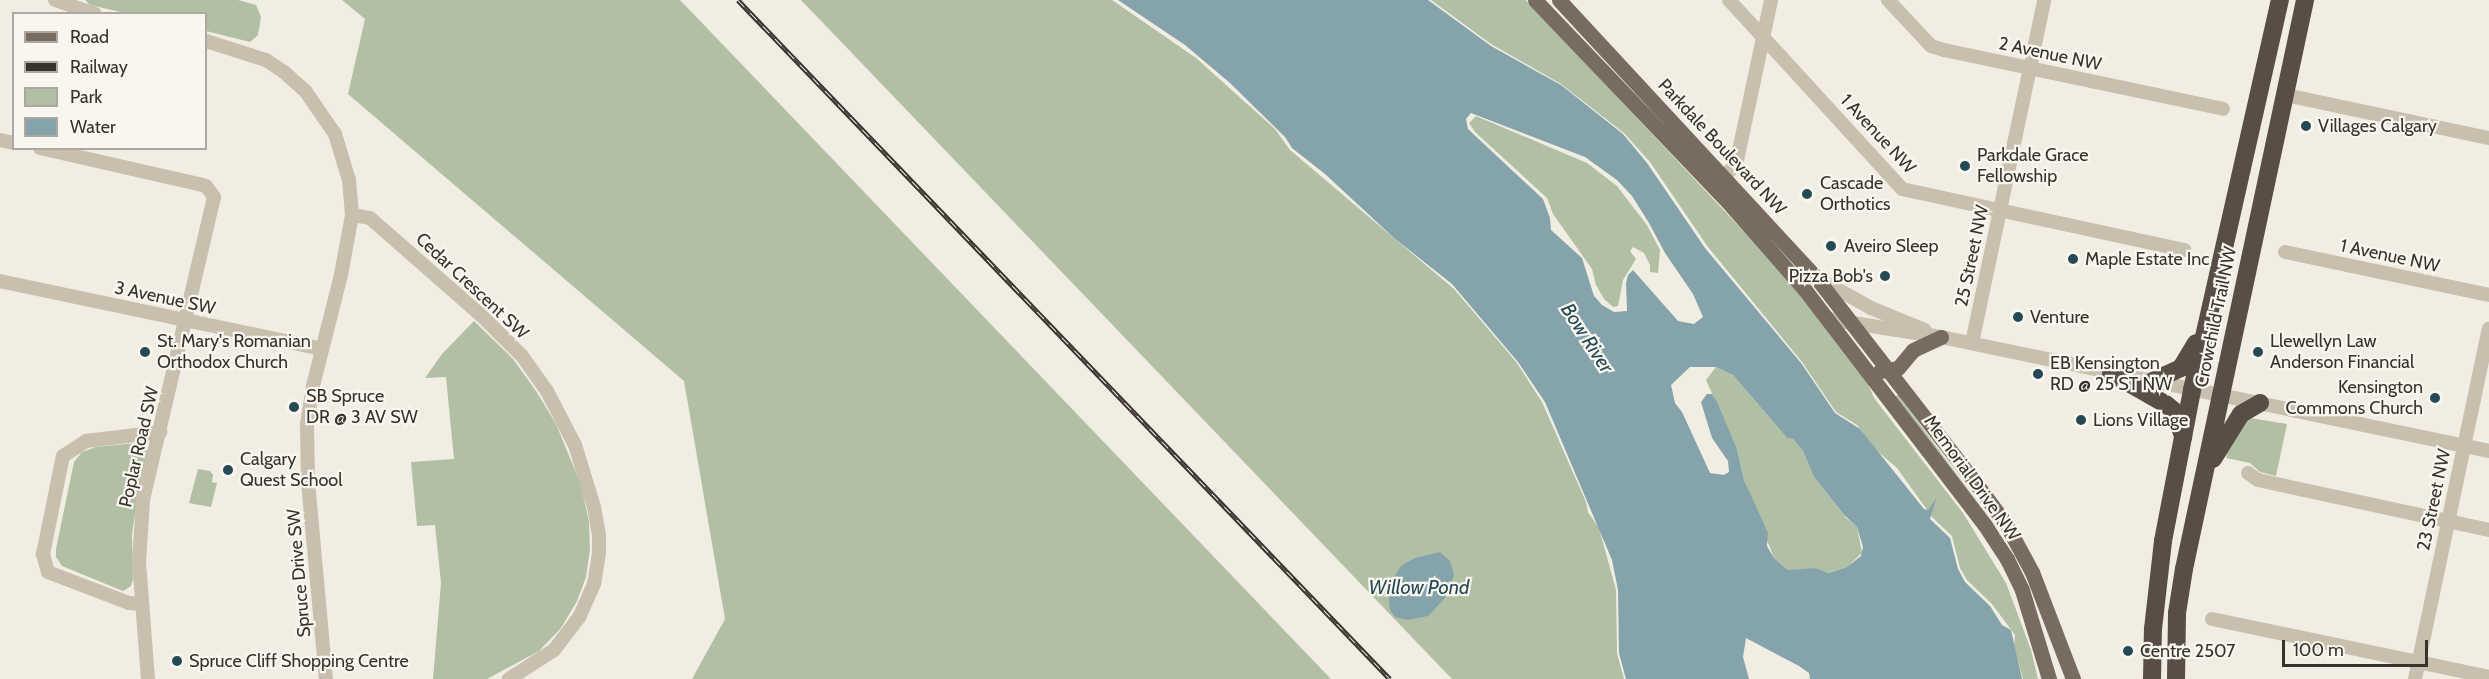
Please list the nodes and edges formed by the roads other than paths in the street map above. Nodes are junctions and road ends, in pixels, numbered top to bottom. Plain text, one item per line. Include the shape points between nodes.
1 (55, 0) edge
2 (1535, 0) edge
3 (1559, 0) edge
4 (1729, 0) edge
5 (1771, 0) edge
6 (1888, 0) edge
7 (2044, 0) edge
8 (2280, 0) edge
9 (2305, 0) edge
10 (74, 7) edge
11 (89, 12) edge
12 (1763, 37) junction
13 (207, 41) edge
14 (2031, 69) junction
15 (2286, 95) junction
16 (2223, 109) dead end
17 (2489, 138) edge
18 (50, 150) edge
19 (1724, 177) junction
20 (2000, 211) junction
21 (352, 215) junction
22 (2184, 250) dead end
23 (2285, 252) dead end
24 (1815, 276) junction
25 (0, 280) edge
26 (2489, 295) edge
27 (2213, 302) junction
28 (188, 319) junction
29 (1828, 319) junction
30 (1853, 323) junction
31 (2489, 329) edge
32 (1941, 337) junction
33 (1972, 343) junction
34 (322, 349) junction
35 (1905, 361) junction
36 (1863, 365) junction
37 (1889, 370) junction
38 (2110, 373) junction
39 (2153, 381) junction
40 (2193, 390) junction
41 (1905, 393) junction
42 (2221, 395) junction
43 (2260, 404) junction
44 (160, 432) junction
45 (2183, 436) junction
46 (2464, 446) junction
47 (2489, 451) edge
48 (2206, 471) junction
49 (2248, 473) dead end
50 (2448, 521) junction
51 (2489, 530) edge
52 (142, 604) junction
53 (2212, 619) dead end
54 (2418, 662) junction
55 (2489, 677) edge
56 (148, 679) edge
57 (326, 679) edge
58 (509, 679) edge
59 (2049, 679) edge
60 (2073, 679) edge
61 (2152, 679) edge
62 (2176, 679) edge
63 (2415, 679) edge

1 - 10 street
2 - 29 main road, Parkdale Boulevard NW via 1728,202
3 - 19 main road, Parkdale Boulevard NW
4 - 12 street, 1 Avenue NW
5 - 12 street
6 - 14 street, 2 Avenue NW via 1930,46
7 - 14 street, 25 Street NW
8 - 27 highway, Crowchild Trail NW
9 - 15 highway, Crowchild Trail NW
10 - 11 street
12 - 19 street via 1736,165
12 - 20 street, 1 Avenue NW via 1902,189
13 - 21 street, Spruce Drive SW via 266,60 312,99 340,146 349,180
14 - 16 street, 2 Avenue NW
14 - 20 street, 25 Street NW
15 - 17 street
15 - 42 highway, Crowchild Trail NW
18 - 28 street, Poplar Road SW via 199,184 211,192 215,203
19 - 24 main road, Parkdale Boulevard NW
20 - 22 street, 1 Avenue NW
20 - 33 street, 25 Street NW
21 - 34 street, Spruce Drive SW
21 - 58 street, Cedar Crescent SW via 370,218 522,356 547,391 575,445 599,534 594,584 580,616 554,650
23 - 26 street, 1 Avenue NW
24 - 30 main road, Parkdale Boulevard NW
24 - 32 street via 1864,304
25 - 28 street, 3 Avenue SW
27 - 39 highway via 2187,361
27 - 40 highway, Crowchild Trail NW
28 - 34 street, 3 Avenue SW
28 - 44 street, Poplar Road SW
29 - 30 street
29 - 36 main road, Memorial Drive NW
30 - 32 street
30 - 37 main road, Memorial Drive NW
31 - 46 street, 23 Street NW
32 - 33 street
32 - 35 main road via 1913,350
33 - 38 street
34 - 57 street, Spruce Drive SW via 310,405 307,448
35 - 37 main road
35 - 41 main road
36 - 37 main road
36 - 59 main road, Memorial Drive NW via 2007,559 2026,601
37 - 41 main road, Memorial Drive NW
38 - 39 street
38 - 45 highway via 2174,411
39 - 40 street
40 - 42 street
40 - 45 highway, Crowchild Trail NW
41 - 60 main road, Memorial Drive NW via 1981,490 2018,545
42 - 43 street
42 - 48 highway, Crowchild Trail NW
43 - 46 street
43 - 48 highway via 2241,414
44 - 52 street, Poplar Road SW via 143,500 139,562
44 - 52 street via 86,441 63,456 43,554 48,572 129,603
45 - 61 highway, Crowchild Trail NW via 2163,541
46 - 47 street
46 - 50 street, 23 Street NW
48 - 62 highway, Crowchild Trail NW via 2177,613
49 - 50 street via 2258,480
50 - 51 street
50 - 54 street, 23 Street NW
52 - 56 street, Poplar Road SW
53 - 54 street
54 - 55 street
54 - 63 street, 23 Street NW

